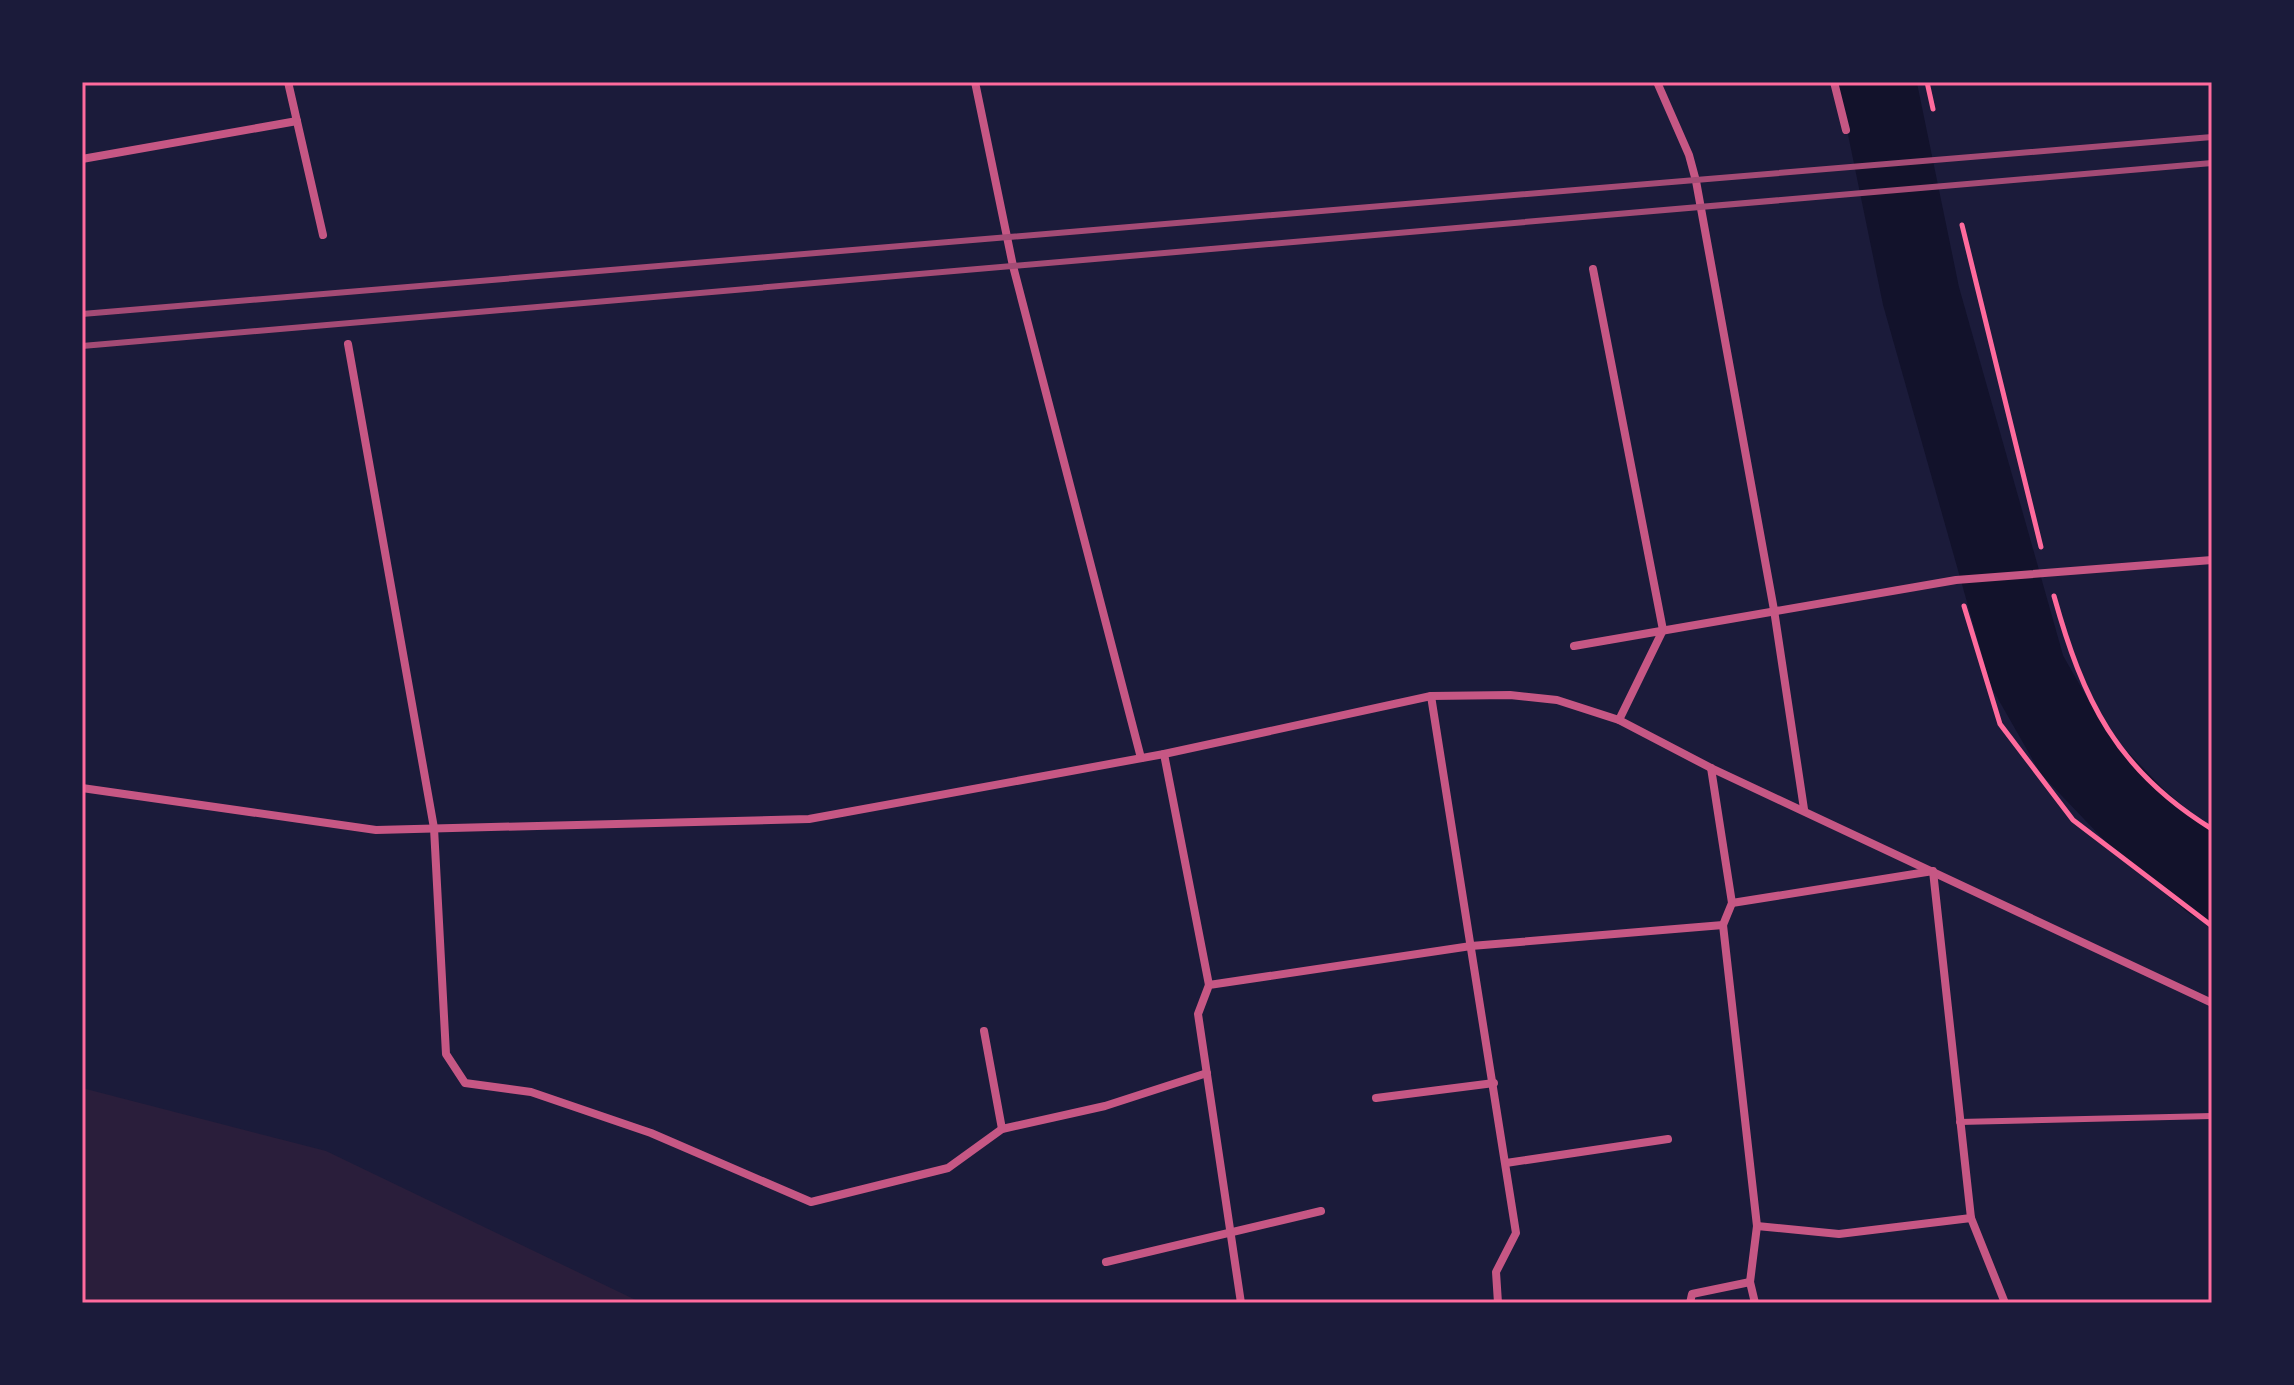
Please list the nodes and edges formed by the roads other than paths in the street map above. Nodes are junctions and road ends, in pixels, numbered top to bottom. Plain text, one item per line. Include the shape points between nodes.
1 (288, 82) edge
2 (975, 82) edge
3 (1657, 82) edge
4 (1834, 82) edge
5 (297, 121) junction
6 (1846, 130) dead end
7 (82, 159) edge
8 (323, 235) dead end
9 (1593, 269) dead end
10 (348, 344) dead end
11 (2212, 560) edge
12 (1774, 610) junction
13 (1663, 630) junction
14 (1574, 646) dead end
15 (1431, 696) junction
16 (1619, 720) junction
17 (1164, 754) junction
18 (1141, 758) junction
19 (1711, 768) junction
20 (82, 788) edge
21 (1804, 809) junction
22 (434, 828) junction
23 (1933, 871) junction
24 (1732, 903) junction
25 (1723, 925) junction
26 (1471, 946) junction
27 (1209, 985) junction
28 (2212, 1003) edge
29 (984, 1031) dead end
30 (1207, 1073) junction
31 (1494, 1083) junction
32 (1376, 1098) dead end
33 (2212, 1116) edge
34 (1959, 1122) junction
35 (1002, 1129) junction
36 (1668, 1139) dead end
37 (1506, 1163) junction
38 (1321, 1211) dead end
39 (1971, 1218) junction
40 (1757, 1226) junction
41 (1229, 1234) junction
42 (1106, 1262) dead end
43 (1750, 1282) junction
44 (1241, 1303) edge
45 (1498, 1303) edge
46 (1690, 1303) edge
47 (1755, 1303) edge
48 (2005, 1303) edge

1 - 5 street
2 - 18 street via 1013,266
3 - 12 street via 1696,181
4 - 6 street
5 - 7 street
5 - 8 street
9 - 13 street
10 - 22 street
11 - 12 street via 1956,580
12 - 13 street
12 - 21 street
13 - 14 street
13 - 16 street
15 - 16 street via 1557,700
15 - 17 street
15 - 26 street
16 - 19 street
17 - 18 street
17 - 27 street
18 - 22 street via 809,819
19 - 21 street
19 - 24 street
20 - 22 street via 376,830
21 - 23 street
22 - 35 street via 446,1054 465,1083 531,1092 651,1133 811,1202 948,1168
23 - 24 street
23 - 28 street
23 - 34 street
24 - 25 street
25 - 26 street
25 - 40 street
26 - 27 street
26 - 31 street
27 - 30 street via 1198,1014
29 - 35 street
30 - 35 street via 1105,1106
30 - 41 street
31 - 32 street
31 - 37 street
33 - 34 lane
34 - 39 street
36 - 37 street
37 - 45 street via 1516,1233 1496,1272
38 - 41 street
39 - 40 street via 1839,1234
39 - 48 street
40 - 43 street
41 - 42 street
41 - 44 street
43 - 46 street via 1692,1294
43 - 47 street

